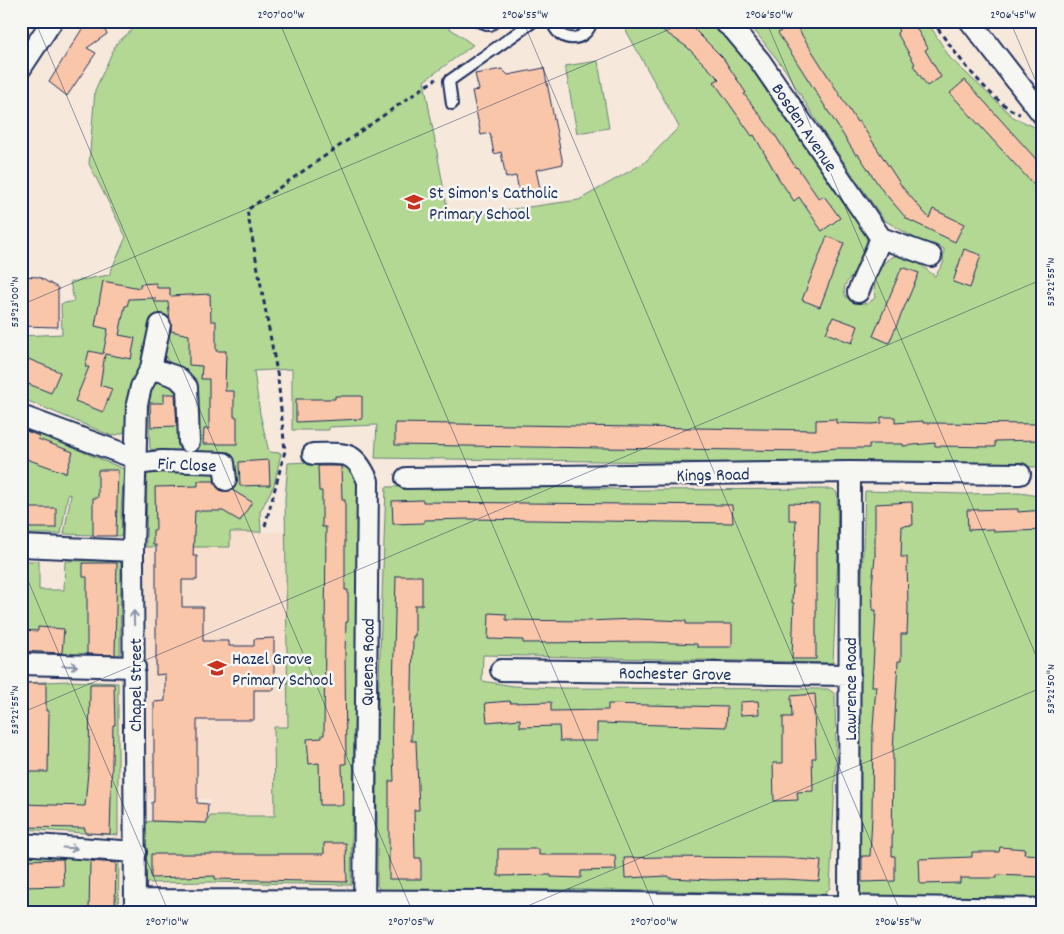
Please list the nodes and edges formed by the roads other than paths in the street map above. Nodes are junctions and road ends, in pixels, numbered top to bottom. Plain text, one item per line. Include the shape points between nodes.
1 (51, 21) edge
2 (478, 21) edge
3 (496, 21) edge
4 (534, 21) edge
5 (552, 21) edge
6 (592, 21) edge
7 (723, 21) edge
8 (970, 21) edge
9 (21, 68) edge
10 (452, 104) dead end
11 (1034, 115) edge
12 (882, 238) junction
13 (931, 256) dead end
14 (858, 292) dead end
15 (160, 325) dead end
16 (151, 368) junction
17 (21, 416) edge
18 (189, 442) dead end
19 (313, 454) dead end
20 (135, 461) junction
21 (850, 472) junction
22 (1020, 474) dead end
23 (406, 478) dead end
24 (226, 480) dead end
25 (21, 546) edge
26 (134, 551) junction
27 (21, 664) edge
28 (135, 667) junction
29 (501, 670) dead end
30 (850, 675) junction
31 (21, 844) edge
32 (136, 852) junction
33 (850, 905) junction
34 (135, 906) edge
35 (364, 907) edge
36 (671, 908) edge
37 (1043, 909) edge
38 (1004, 911) edge

1 - 9 street
2 - 3 lane via 490,25
4 - 10 lane via 449,81
5 - 6 lane via 562,37 575,39 586,34
7 - 12 street, Bosden Avenue via 760,61
8 - 11 street
12 - 13 street
12 - 14 street
15 - 16 street, Chapel Street
16 - 18 street via 177,377 187,387
16 - 20 street, Chapel Street via 137,404
17 - 20 street
19 - 35 street, Queens Road via 347,454 361,463 368,481
20 - 24 street, Fir Close via 224,464
20 - 26 street, Chapel Street
21 - 22 street, Kings Road
21 - 23 street, Kings Road
21 - 30 street, Lawrence Road
25 - 26 street
28 -> 26 street, Chapel Street
27 -> 28 street
28 - 32 street, Chapel Street
29 - 30 street, Rochester Grove
30 - 33 street, Lawrence Road
31 -> 32 street
32 - 34 street, Chapel Street
33 - 36 street
33 - 38 street
34 - 35 street
35 - 36 street
37 - 38 street

